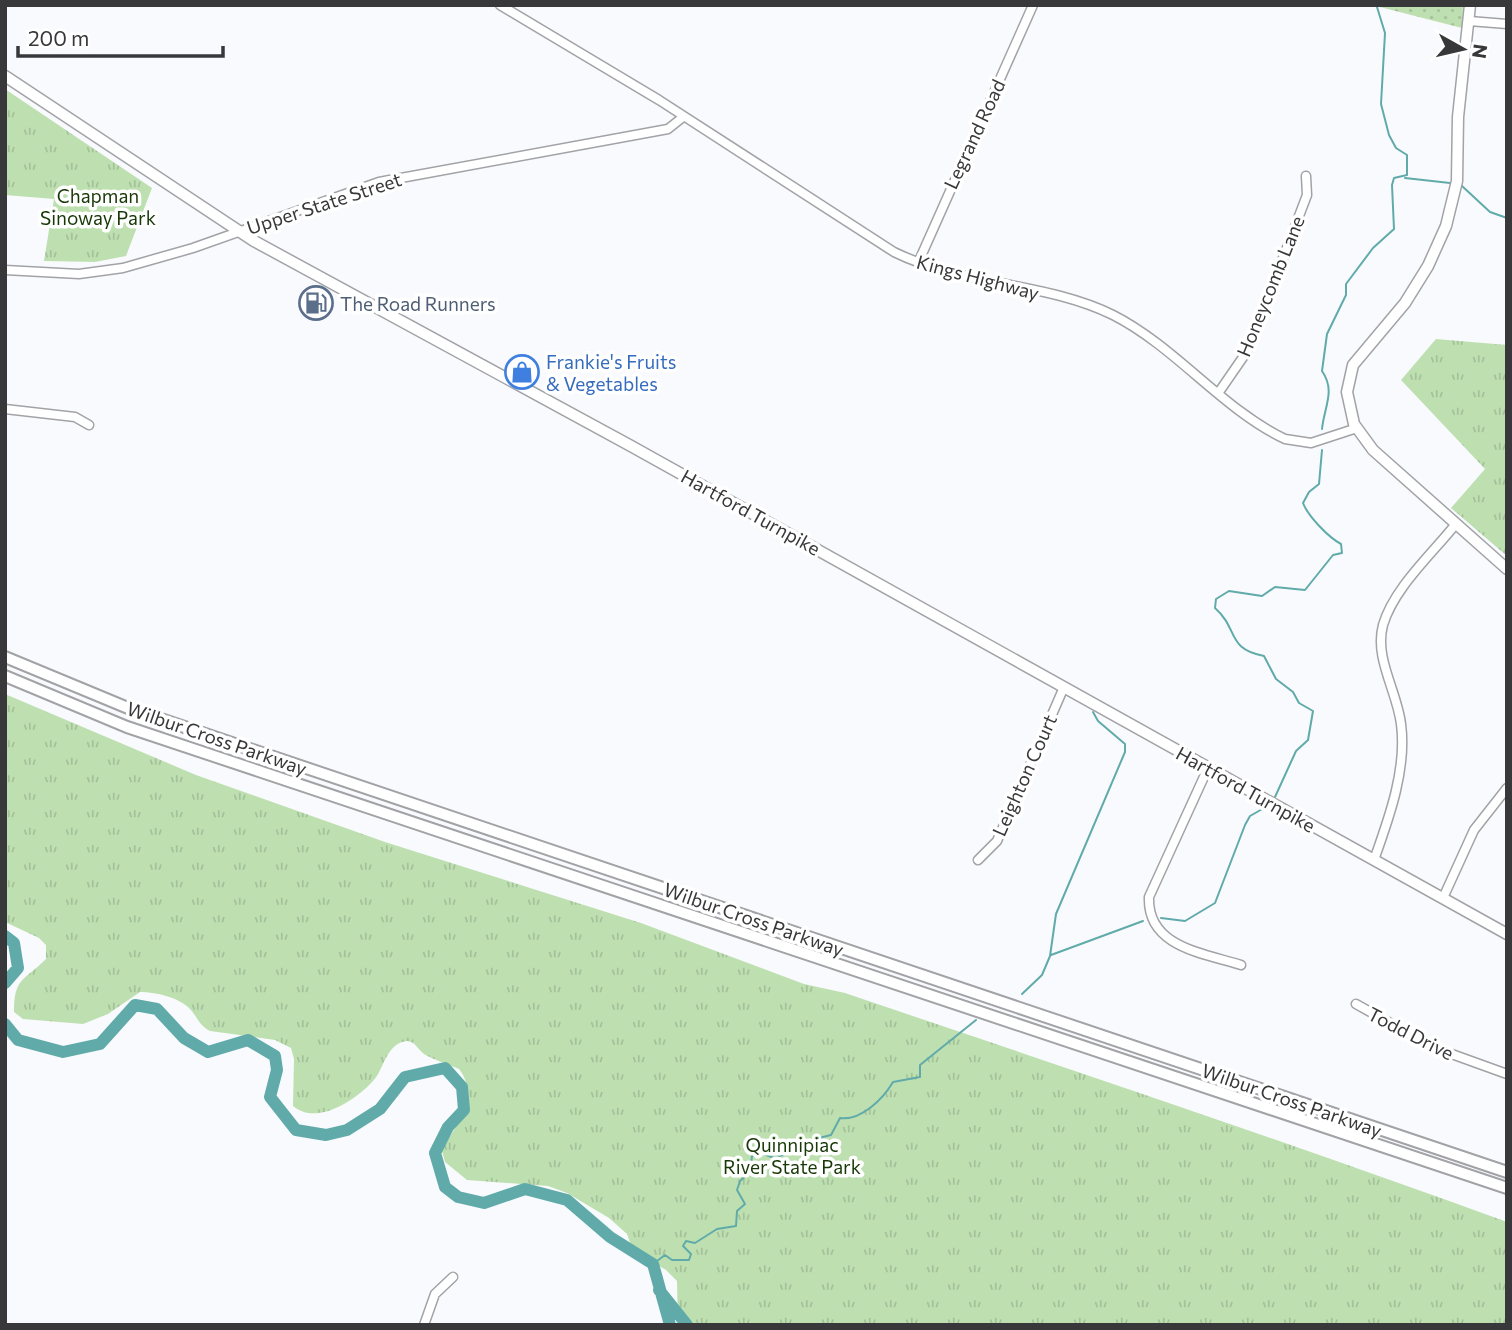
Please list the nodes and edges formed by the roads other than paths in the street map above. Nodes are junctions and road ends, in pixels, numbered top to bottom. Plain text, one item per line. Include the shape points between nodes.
1 (500, 5) edge
2 (1033, 5) edge
3 (1470, 5) edge
4 (1469, 21) junction
5 (1507, 24) edge
6 (5, 76) edge
7 (683, 117) junction
8 (1306, 176) dead end
9 (237, 231) junction
10 (918, 263) junction
11 (5, 270) edge
12 (1219, 392) junction
13 (5, 409) edge
14 (89, 425) dead end
15 (1357, 428) junction
16 (1455, 525) junction
17 (1507, 569) edge
18 (5, 657) edge
19 (5, 676) edge
20 (1064, 687) junction
21 (1208, 768) junction
22 (1507, 788) edge
23 (978, 860) dead end
24 (1374, 860) junction
25 (1443, 898) junction
26 (1507, 934) edge
27 (1241, 965) dead end
28 (1356, 1004) dead end
29 (1507, 1074) edge
30 (1507, 1172) edge
31 (1507, 1188) edge
32 (453, 1277) dead end
33 (424, 1325) edge

1 - 7 street, Kings Highway
2 - 10 street, Legrand Road
3 - 4 main road
4 - 5 street
4 - 15 main road via 1458,117 1457,181 1450,213 1437,250 1412,293 1353,365 1347,392
6 - 9 main road, Hartford Turnpike
7 - 9 street, Upper State Street via 668,129 379,182
7 - 10 street, Kings Highway via 867,236
8 - 12 street, Honeycomb Lane via 1307,195 1252,339
9 - 11 street, Upper State Street via 111,270 65,274
9 - 20 main road, Hartford Turnpike
10 - 12 street, Kings Highway via 1105,311
12 - 15 street, Kings Highway via 1291,441 1318,442
13 - 14 street via 75,417
15 - 16 main road via 1387,466
16 - 17 main road
16 - 24 street via 1391,605 1382,628 1382,655 1396,695 1403,738 1399,775
18 - 30 highway, Wilbur Cross Parkway via 128,708
19 - 31 highway, Wilbur Cross Parkway via 127,727
20 - 21 main road, Hartford Turnpike
20 - 23 street, Leighton Court via 997,841
21 - 24 main road, Hartford Turnpike
21 - 27 street via 1149,897 1149,909 1154,926 1169,941
22 - 25 street via 1474,830
24 - 25 main road, Hartford Turnpike
25 - 26 main road, Hartford Turnpike
28 - 29 street, Todd Drive via 1435,1048
32 - 33 street via 435,1294

